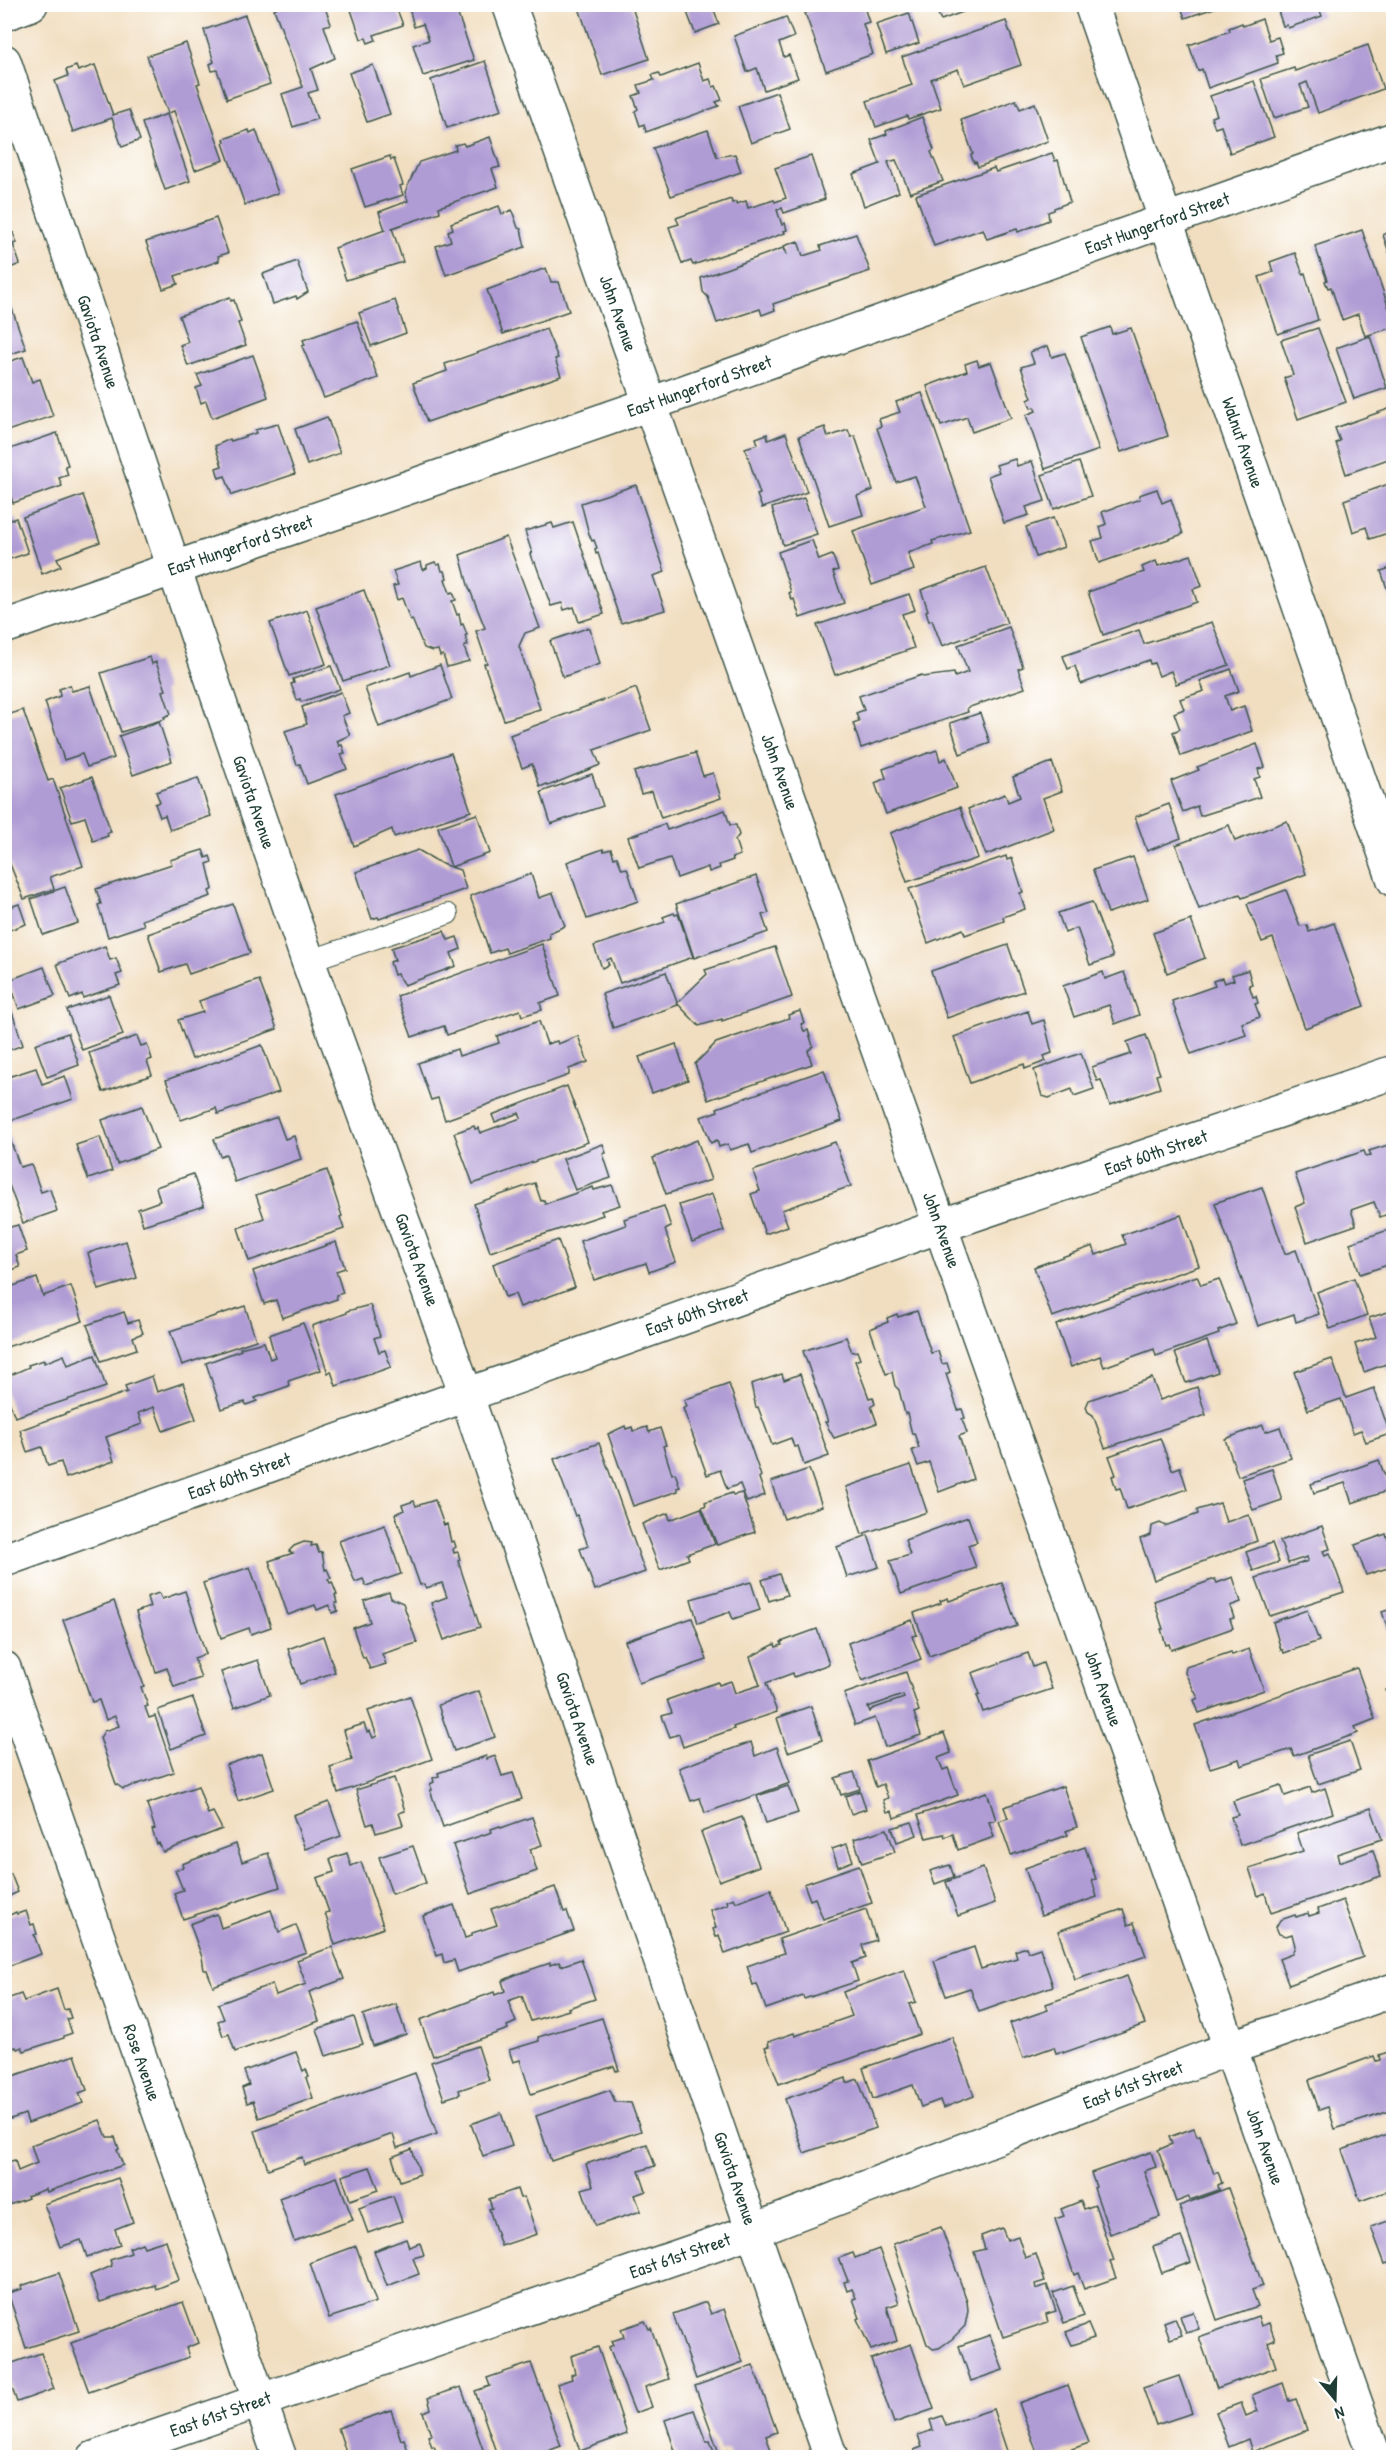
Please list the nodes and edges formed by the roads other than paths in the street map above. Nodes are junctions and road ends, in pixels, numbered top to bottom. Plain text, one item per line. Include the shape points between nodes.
1 (31, 4) edge
2 (509, 4) edge
3 (1092, 4) edge
4 (4, 14) edge
5 (4, 61) edge
6 (1394, 139) edge
7 (1165, 219) junction
8 (650, 404) junction
9 (174, 568) junction
10 (4, 627) edge
11 (1394, 880) edge
12 (448, 914) dead end
13 (308, 961) junction
14 (1394, 1072) edge
15 (940, 1226) junction
16 (466, 1394) junction
17 (4, 1560) edge
18 (4, 1668) edge
19 (1394, 1990) edge
20 (1230, 2048) junction
21 (752, 2231) junction
22 (260, 2401) junction
23 (94, 2457) edge
24 (280, 2457) edge
25 (831, 2457) edge
26 (1375, 2457) edge

1 - 4 street
2 - 8 street, John Avenue
3 - 7 street, Walnut Avenue
5 - 9 street, Gaviota Avenue
6 - 7 street, East Hungerford Street
7 - 8 street, East Hungerford Street
7 - 11 street, Walnut Avenue
8 - 9 street, East Hungerford Street
8 - 15 street, John Avenue
9 - 10 street, East Hungerford Street
9 - 13 street, Gaviota Avenue
12 - 13 lane
13 - 16 street, Gaviota Avenue
14 - 15 street, East 60th Street
15 - 16 street, East 60th Street
15 - 20 street, John Avenue
16 - 17 street, East 60th Street
16 - 21 street, Gaviota Avenue
18 - 22 street, Rose Avenue
19 - 20 street, East 61st Street
20 - 21 street, East 61st Street
20 - 26 street, John Avenue
21 - 22 street, East 61st Street
21 - 25 street, Gaviota Avenue
22 - 23 street, East 61st Street
22 - 24 street, Rose Avenue

